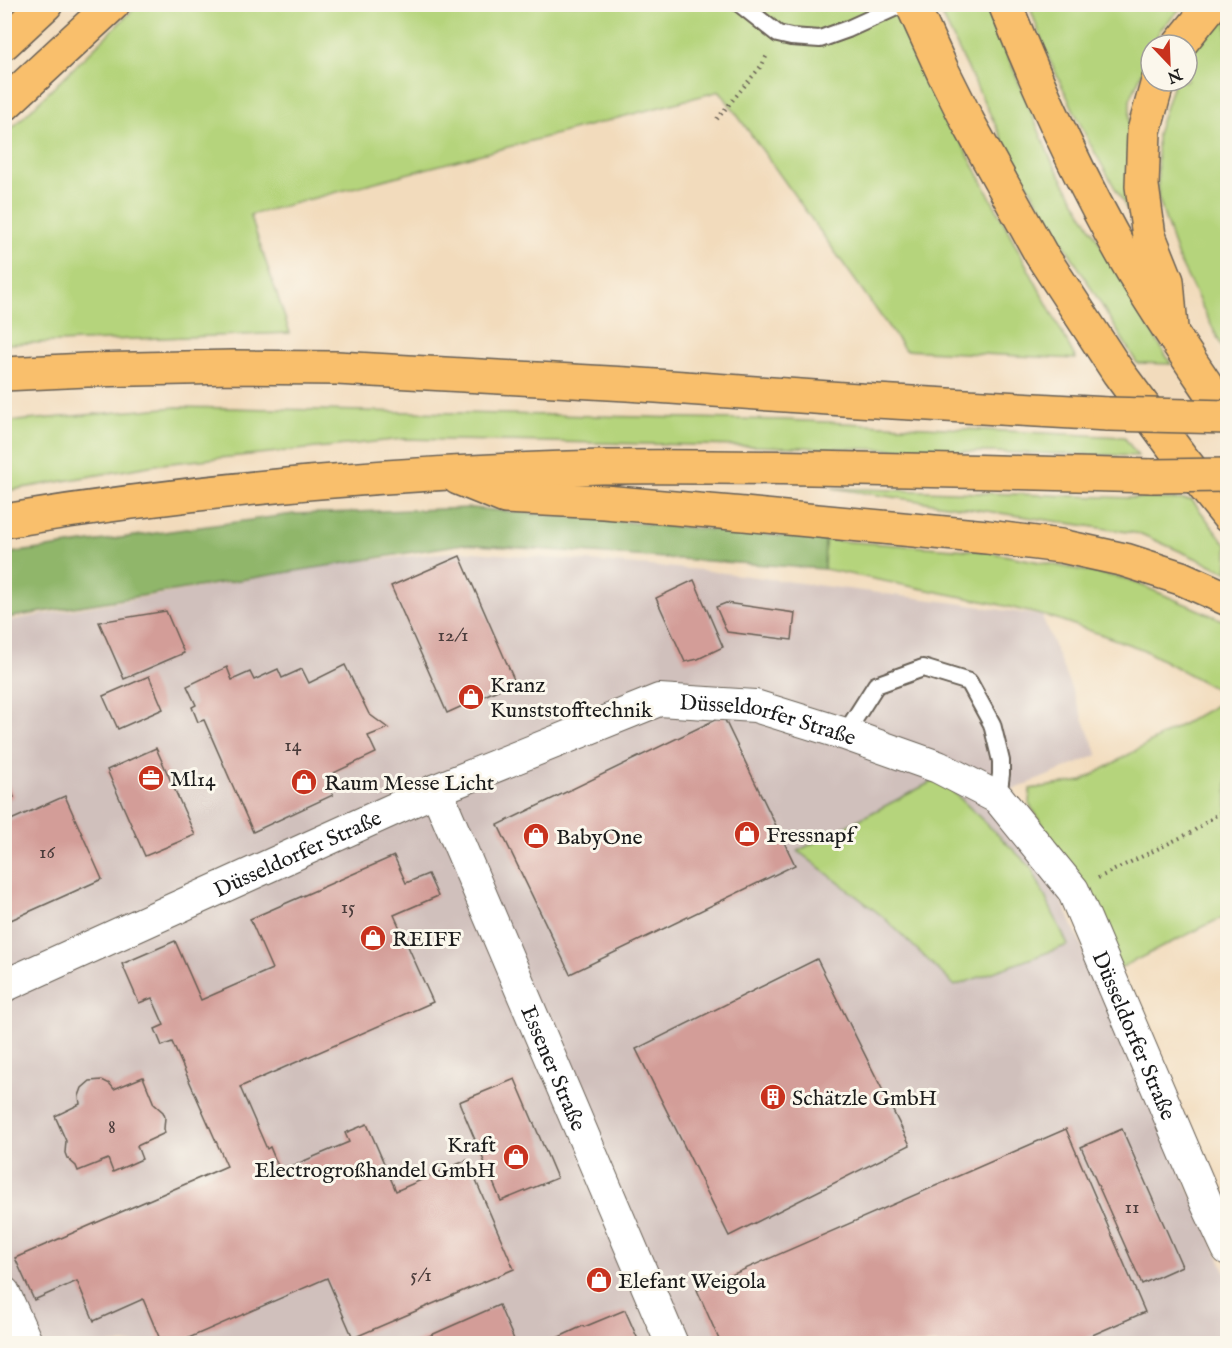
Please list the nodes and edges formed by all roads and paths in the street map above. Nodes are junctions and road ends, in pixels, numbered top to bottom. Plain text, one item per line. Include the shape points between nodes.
1 (46, 4) edge
2 (113, 4) edge
3 (740, 4) edge
4 (903, 4) edge
5 (912, 4) edge
6 (1005, 4) edge
7 (1212, 4) edge
8 (1189, 33) edge
9 (778, 34) junction
10 (4, 43) edge
11 (1155, 93) edge
12 (4, 105) edge
13 (717, 119) dead end
14 (1172, 334) junction
15 (4, 374) edge
16 (1227, 417) edge
17 (447, 473) junction
18 (1227, 476) edge
19 (1227, 516) edge
20 (4, 521) edge
21 (1227, 599) edge
22 (845, 734) junction
23 (436, 790) junction
24 (998, 798) junction
25 (1227, 807) edge
26 (1073, 890) junction
27 (4, 986) edge
28 (1227, 1249) edge
29 (4, 1293) edge
30 (27, 1344) edge
31 (672, 1344) edge

1 - 10 highway
2 - 12 highway
3 - 9 lane
4 - 9 lane via 820,39
5 - 19 highway via 968,122 1041,254 1118,372
6 - 14 highway via 1091,197
7 - 8 highway
9 - 13 path via 762,65
11 - 14 highway via 1144,131 1142,186 1149,236 1167,281
14 - 16 highway
15 - 16 highway, bridge via 222,367 337,368 1108,414
17 - 18 highway, bridge via 709,467
17 - 20 highway via 264,487
17 - 21 highway via 506,497 744,514 1061,546 1125,560
22 - 23 street, Düsseldorfer Straße via 755,706 659,700
22 - 24 street, Düsseldorfer Straße via 938,767
22 - 24 lane via 876,685 923,668 969,682 992,724 1002,761
23 - 27 street, Düsseldorfer Straße
23 - 31 street, Essener Straße
24 - 26 street, Düsseldorfer Straße
25 - 26 path via 1192,832
26 - 28 street, Düsseldorfer Straße
29 - 30 street

